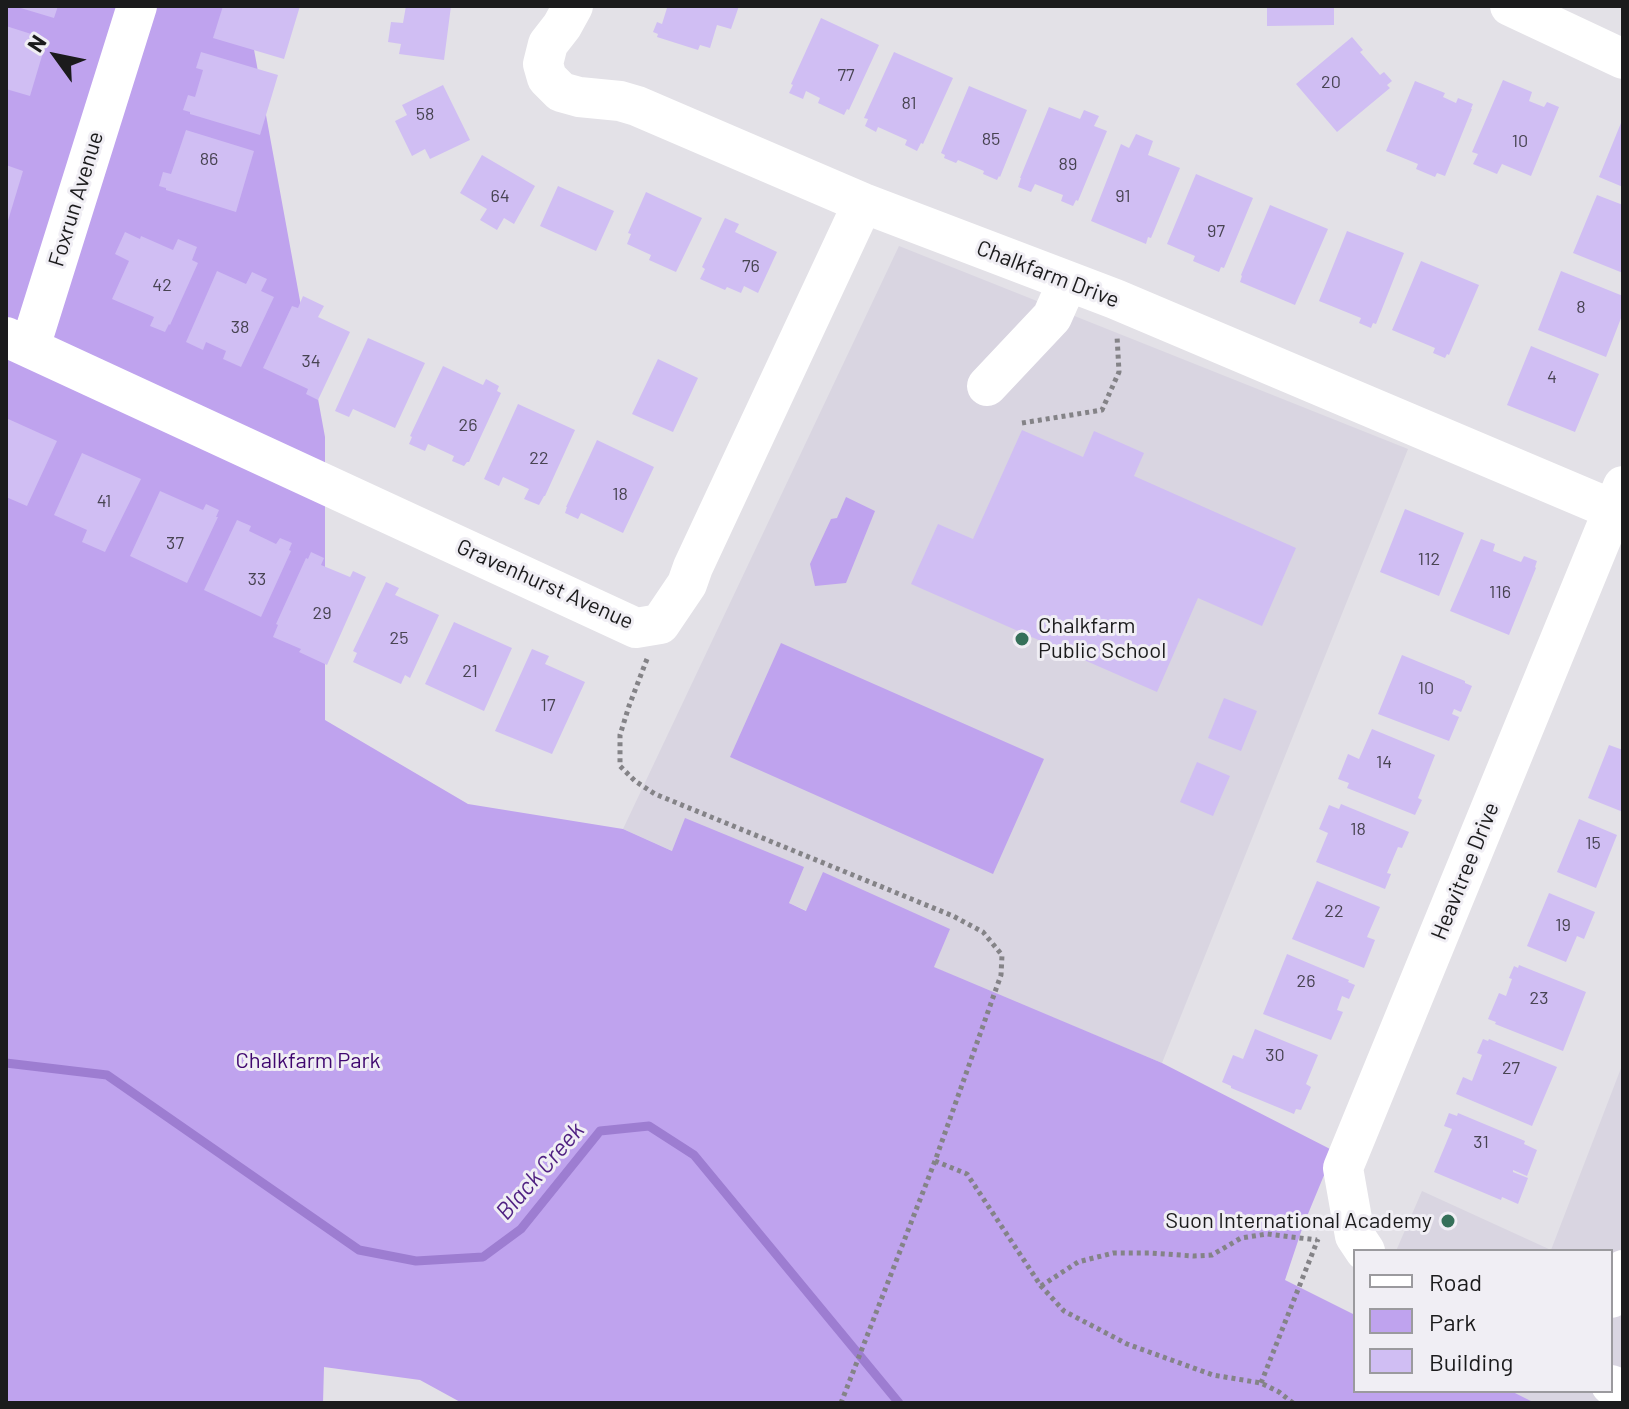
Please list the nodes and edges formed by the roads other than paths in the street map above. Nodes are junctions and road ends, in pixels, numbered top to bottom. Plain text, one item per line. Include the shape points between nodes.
1 (137, 6) edge
2 (573, 6) edge
3 (1510, 6) edge
4 (1623, 59) edge
5 (863, 203) junction
6 (1068, 281) junction
7 (18, 342) edge
8 (987, 386) dead end
9 (1620, 503) edge
10 (1346, 1242) edge
11 (1623, 1270) edge
12 (1613, 1293) edge

1 - 7 street, Foxrun Avenue
2 - 5 street, Chalkfarm Drive via 548,44 543,64 547,78 561,92 637,106
3 - 4 street
5 - 6 street, Chalkfarm Drive
5 - 7 street, Gravenhurst Avenue via 687,584 660,624 636,628
6 - 8 street via 1052,317
6 - 9 street, Chalkfarm Drive
9 - 10 street, Heavitree Drive via 1343,1168
11 - 12 street

